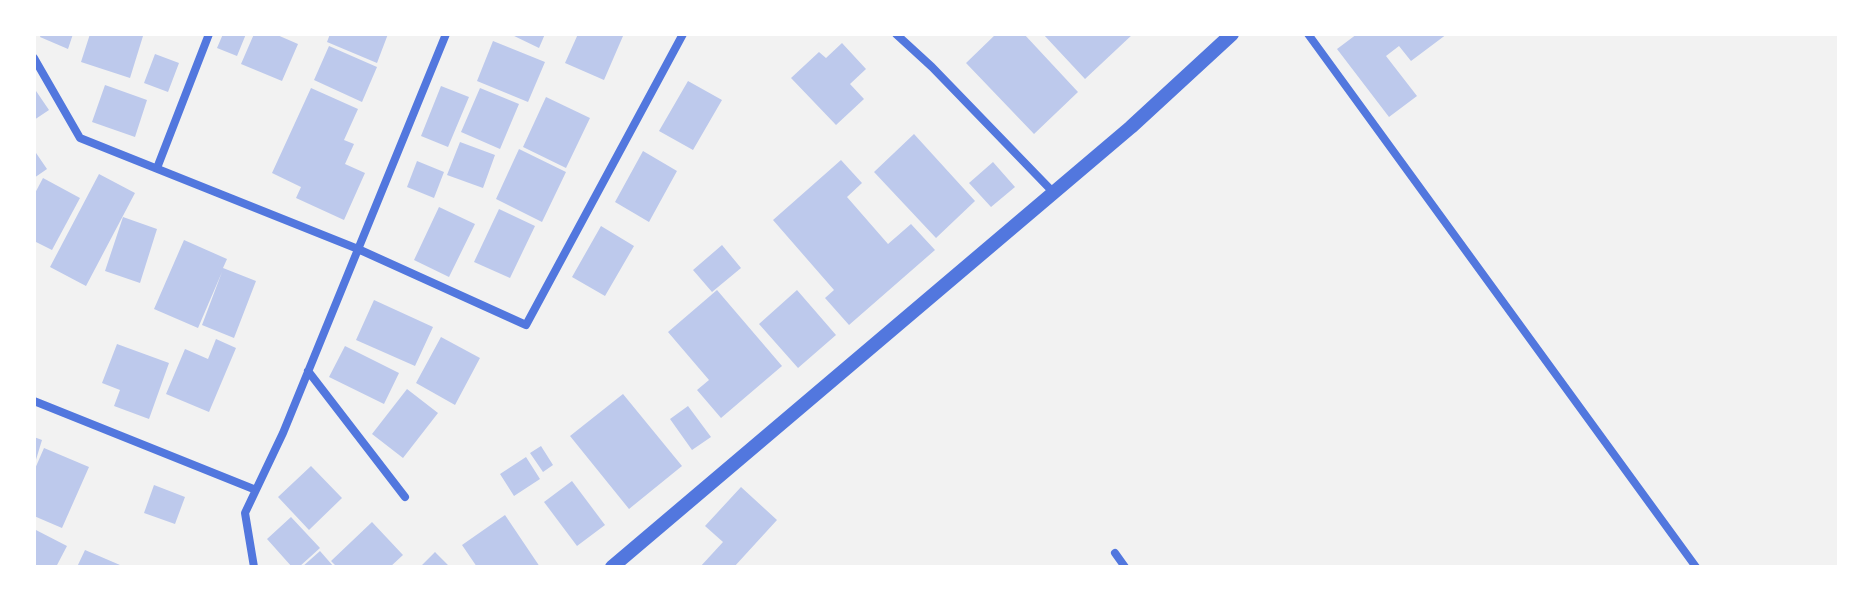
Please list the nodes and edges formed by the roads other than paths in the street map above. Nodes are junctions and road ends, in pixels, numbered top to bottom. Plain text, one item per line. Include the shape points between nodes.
1 (209, 34) edge
2 (446, 34) edge
3 (683, 34) edge
4 (896, 34) edge
5 (1232, 34) edge
6 (1308, 34) edge
7 (34, 58) edge
8 (157, 168) junction
9 (1053, 192) junction
10 (358, 249) junction
11 (308, 371) junction
12 (34, 401) edge
13 (256, 490) junction
14 (405, 497) dead end
15 (1115, 553) dead end
16 (254, 567) edge
17 (612, 567) edge
18 (1125, 567) edge
19 (1696, 567) edge

1 - 8 street
2 - 10 street
3 - 10 street via 526,325
4 - 9 street
5 - 9 street
6 - 19 street
7 - 8 street via 80,138
8 - 10 street
9 - 17 street
10 - 11 street
11 - 13 street
11 - 14 street
12 - 13 street
13 - 16 street via 245,513
15 - 18 street

